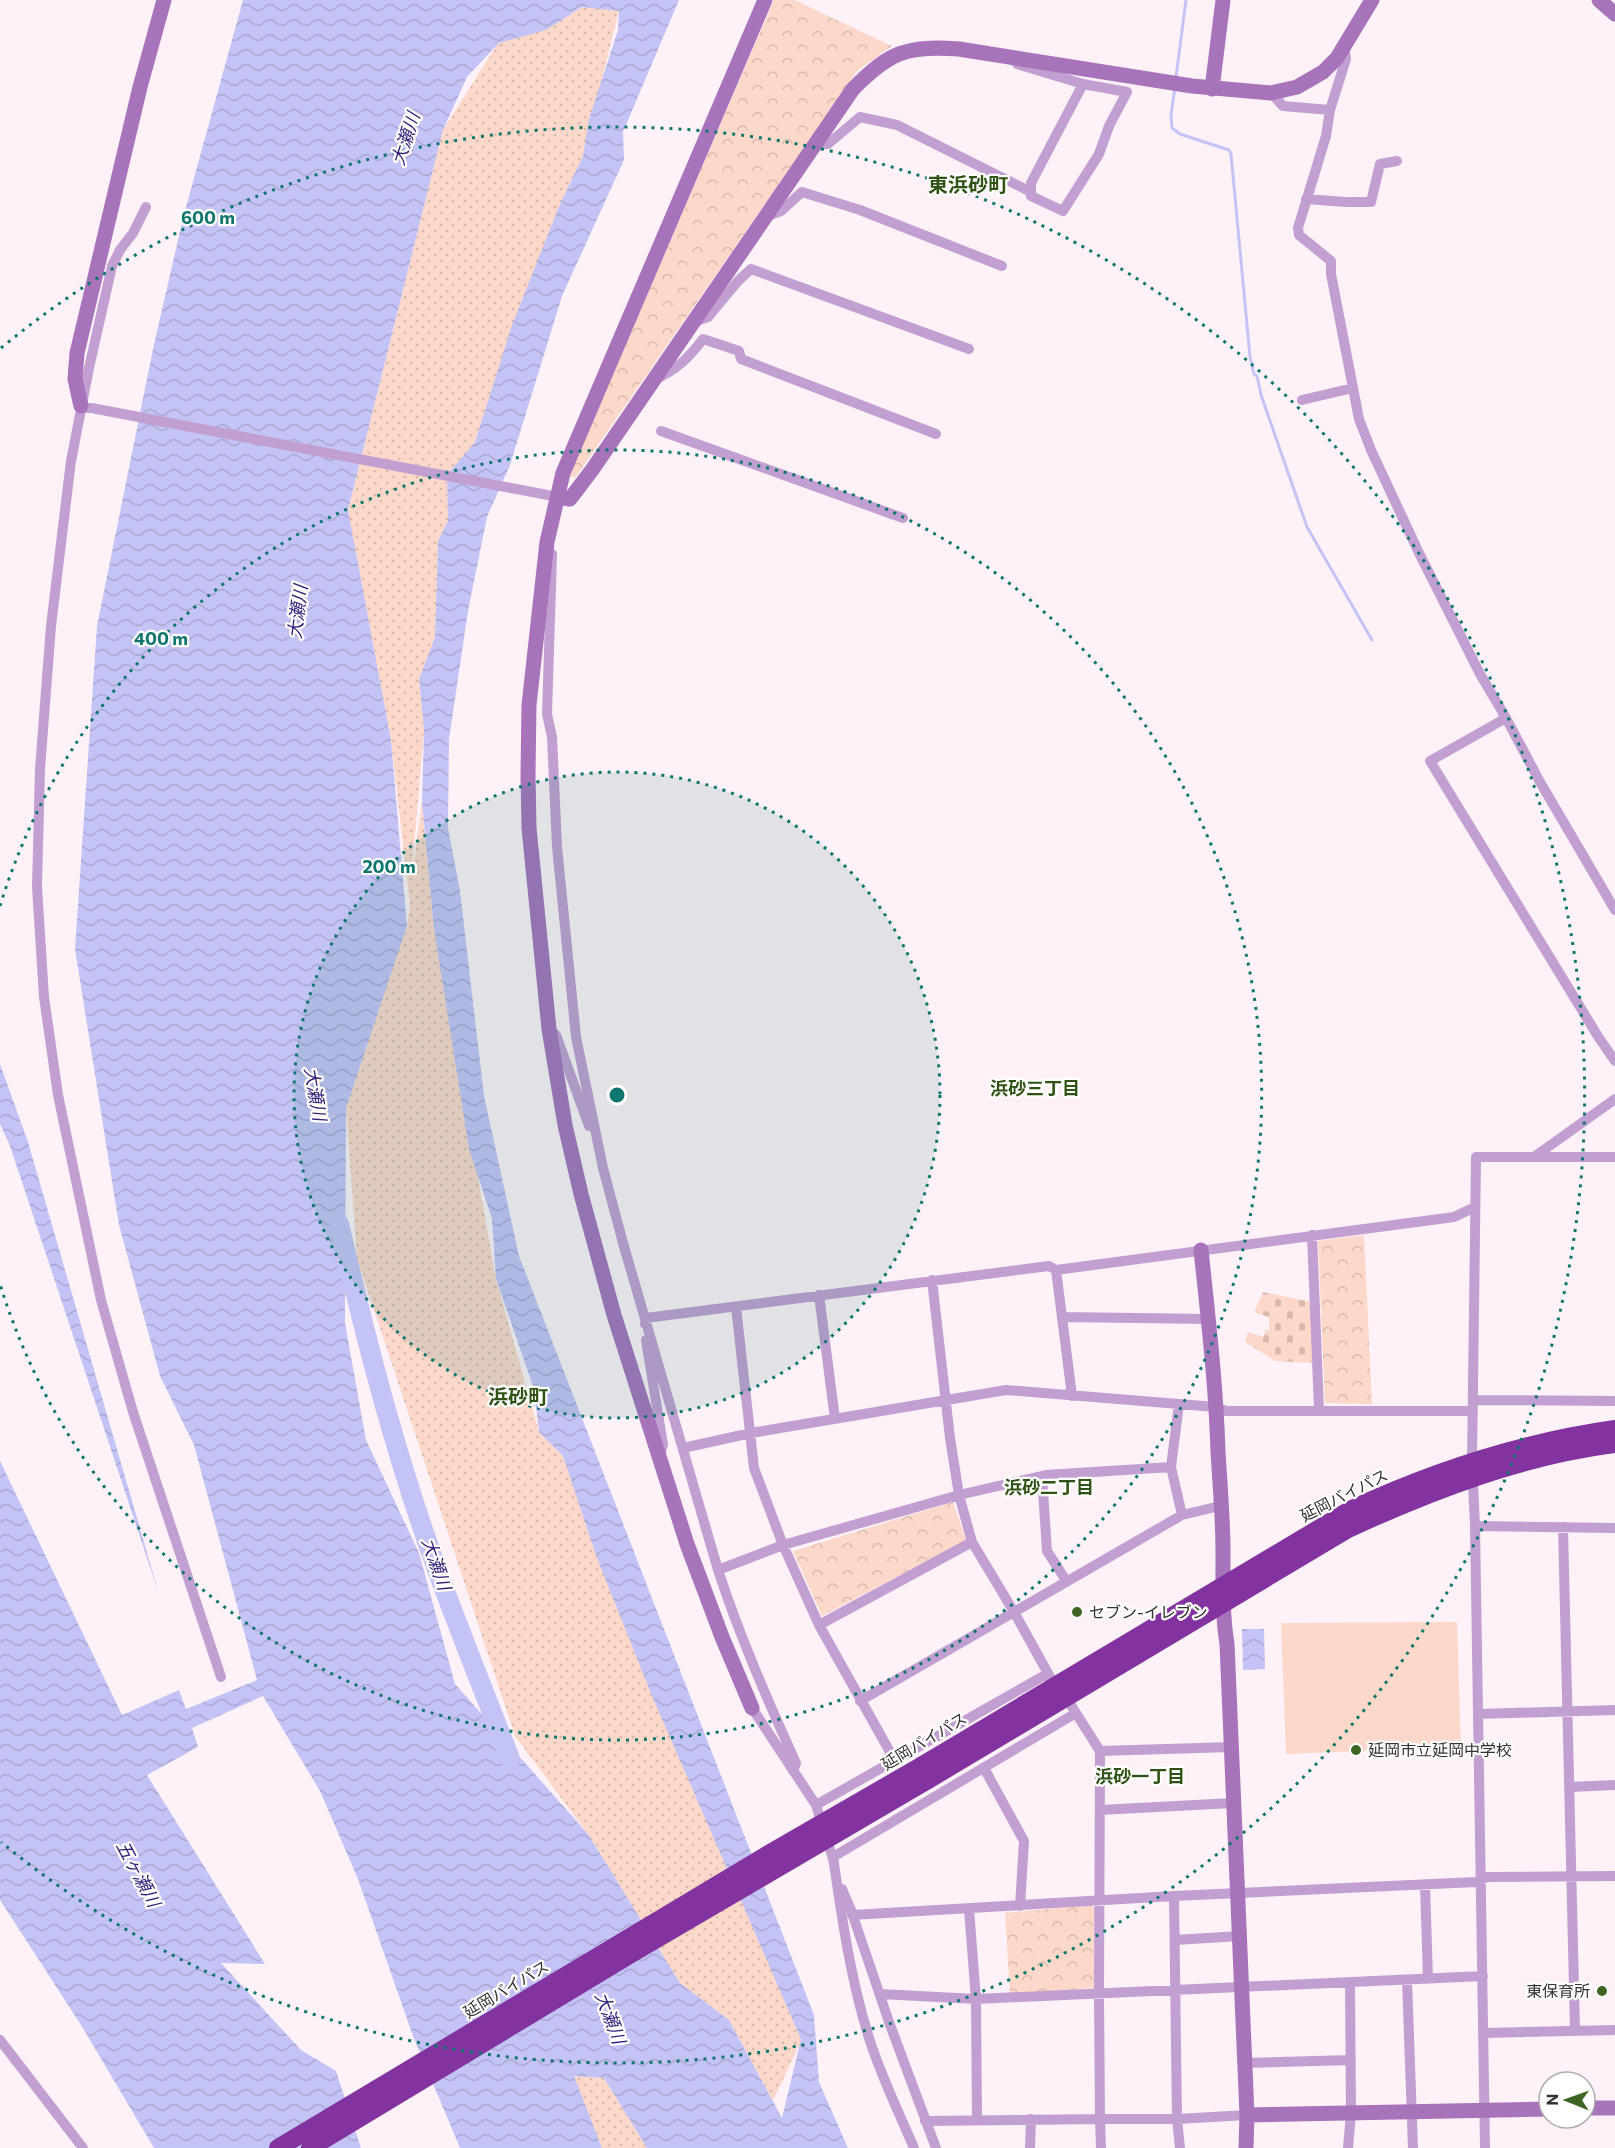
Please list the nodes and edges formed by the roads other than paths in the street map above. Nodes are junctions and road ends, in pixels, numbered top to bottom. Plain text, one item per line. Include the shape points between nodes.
1 (164, 0) edge
2 (765, 0) edge
3 (1223, 0) edge
4 (1372, 0) edge
5 (1599, 0) edge
6 (1615, 14) edge
7 (1344, 48) junction
8 (977, 52) junction
9 (1083, 84) junction
10 (1212, 89) junction
11 (1271, 93) junction
12 (1330, 110) junction
13 (814, 145) junction
14 (1396, 161) dead end
15 (1031, 192) junction
16 (1306, 199) junction
17 (146, 207) dead end
18 (765, 217) junction
19 (1002, 266) dead end
20 (693, 323) junction
21 (969, 349) dead end
22 (654, 380) junction
23 (1353, 388) junction
24 (1302, 400) dead end
25 (86, 407) junction
26 (662, 431) dead end
27 (936, 434) dead end
28 (552, 495) junction
29 (903, 518) dead end
30 (547, 542) junction
31 (1506, 718) junction
32 (1615, 910) edge
33 (549, 1029) junction
34 (1615, 1061) edge
35 (1615, 1098) edge
36 (598, 1139) junction
37 (1534, 1157) junction
38 (1615, 1157) edge
39 (1475, 1207) junction
40 (1312, 1235) junction
41 (1201, 1250) junction
42 (1056, 1270) junction
43 (932, 1280) junction
44 (819, 1295) junction
45 (736, 1307) junction
46 (1062, 1317) junction
47 (646, 1318) junction
48 (1209, 1319) junction
49 (1072, 1396) junction
50 (946, 1399) junction
51 (1615, 1401) edge
52 (1179, 1404) junction
53 (1473, 1405) junction
54 (1216, 1407) junction
55 (1319, 1410) junction
56 (835, 1419) junction
57 (1615, 1429) edge
58 (751, 1433) junction
59 (1615, 1444) edge
60 (682, 1448) junction
61 (659, 1458) junction
62 (1171, 1467) junction
63 (1472, 1470) junction
64 (1042, 1476) junction
65 (959, 1495) junction
66 (1220, 1506) junction
67 (1182, 1515) junction
68 (1475, 1526) junction
69 (1563, 1527) junction
70 (1615, 1528) edge
71 (972, 1542) junction
72 (783, 1545) junction
73 (718, 1570) junction
74 (1067, 1582) junction
75 (1223, 1596) junction
76 (1014, 1612) junction
77 (819, 1625) junction
78 (221, 1677) dead end
79 (1061, 1693) junction
80 (860, 1701) junction
81 (752, 1708) joint
82 (1615, 1710) edge
83 (1568, 1711) junction
84 (1478, 1714) junction
85 (1231, 1746) junction
86 (1100, 1751) junction
87 (895, 1761) junction
88 (984, 1768) junction
89 (793, 1771) junction
90 (925, 1773) junction
91 (1615, 1785) edge
92 (1570, 1787) junction
93 (1233, 1803) junction
94 (816, 1805) junction
95 (1100, 1809) junction
96 (833, 1857) junction
97 (1571, 1876) junction
98 (1615, 1876) edge
99 (1481, 1880) junction
100 (1425, 1885) junction
101 (1238, 1894) junction
102 (1174, 1896) junction
103 (1100, 1901) junction
104 (1020, 1906) junction
105 (969, 1909) junction
106 (852, 1915) junction
107 (1240, 1936) junction
108 (1175, 1940) junction
109 (1483, 1976) junction
110 (1428, 1979) junction
111 (1407, 1980) junction
112 (1350, 1983) junction
113 (1242, 1989) junction
114 (1176, 1991) junction
115 (880, 1994) junction
116 (1099, 1994) junction
117 (976, 1999) junction
118 (1575, 2030) junction
119 (1615, 2030) edge
120 (1483, 2033) junction
121 (0, 2040) edge
122 (1351, 2060) junction
123 (1245, 2063) junction
124 (1597, 2108) edge
125 (1615, 2108) edge
126 (1484, 2109) junction
127 (1537, 2109) edge
128 (1411, 2112) junction
129 (1351, 2113) junction
130 (1247, 2115) junction
131 (1031, 2119) junction
132 (1100, 2119) junction
133 (1177, 2119) junction
134 (977, 2120) junction
135 (925, 2121) junction
136 (83, 2148) edge
137 (278, 2148) edge
138 (310, 2148) edge
139 (914, 2148) edge
140 (936, 2148) edge
141 (1030, 2148) edge
142 (1101, 2148) edge
143 (1180, 2148) edge
144 (1246, 2148) edge
145 (1348, 2148) edge
146 (1413, 2148) edge
147 (1485, 2148) edge

1 - 25 street via 77,353 75,379
2 - 28 street
3 - 10 street
4 - 7 street
5 - 6 street
7 - 11 street via 1323,72 1308,82
7 - 12 street via 1346,59
8 - 9 street
8 - 10 street
8 - 13 street via 936,47 900,52 872,69 853,89
9 - 15 street via 1031,183
9 - 15 street via 1127,92 1099,154 1063,211 1031,196
10 - 11 street
11 - 12 street via 1283,106
12 - 16 street
13 - 15 street via 828,144 860,117 897,126
13 - 18 street
14 - 16 street via 1380,164 1371,202
16 - 23 street via 1299,235 1331,261
17 - 25 street via 112,266
18 - 19 street via 781,211 802,192 860,210
18 - 20 street
20 - 21 street via 708,317 751,269
20 - 22 street
22 - 27 street via 672,372 703,339 739,351 741,359
22 - 28 street via 570,499
23 - 24 street
23 - 31 street via 1371,450 1419,553
25 - 28 street
25 - 78 street via 67,490 44,710 37,887 44,997 58,1095 101,1300 133,1412
26 - 29 street
28 - 30 street
30 - 33 street via 529,705 528,775 533,884
30 - 36 street via 552,553 547,714 552,737 556,847 576,1037
31 - 32 street
31 - 34 street via 1430,762
33 - 36 street via 556,1035 591,1131
33 - 61 street via 565,1125 584,1205
35 - 37 street
36 - 47 street via 622,1243
37 - 38 street
37 - 39 street via 1476,1156
39 - 40 street via 1454,1217
39 - 53 street
40 - 41 street
40 - 55 street
41 - 42 street
41 - 48 street
42 - 43 street via 1049,1266
42 - 46 street
43 - 44 street
43 - 50 street
44 - 45 street
44 - 56 street
45 - 47 street
45 - 58 street
46 - 48 street
46 - 49 street
47 - 60 street
47 - 61 street via 644,1328 663,1445
48 - 54 street
49 - 50 street via 1006,1390
49 - 52 street
50 - 56 street
50 - 65 street
51 - 53 street
52 - 54 street
52 - 62 street
53 - 55 street
53 - 63 street
54 - 55 street via 1226,1411
54 - 66 street
56 - 58 street
57 - 63 highway, 延岡バイパス via 1513,1449
58 - 60 street
58 - 72 street via 753,1468
59 - 63 highway, 延岡バイパス
60 - 73 street
61 - 81 street via 687,1544
62 - 64 street
62 - 67 street
63 - 68 street
63 - 75 highway, 延岡バイパス via 1395,1490 1350,1510
64 - 65 street
64 - 74 street via 1047,1551
65 - 71 street
65 - 72 street
66 - 67 street
66 - 75 street
67 - 74 street
68 - 69 street
68 - 84 street
69 - 70 street
69 - 83 street
71 - 76 street
71 - 77 street
72 - 73 street
72 - 77 street
73 - 89 street via 753,1666 796,1763
74 - 76 street
75 - 79 highway, 延岡バイパス
75 - 85 street
76 - 79 street
76 - 80 street
77 - 80 street
79 - 86 street
79 - 87 street
79 - 88 street
79 - 90 highway, 延岡バイパス
80 - 87 street
81 - 89 street
82 - 83 street
83 - 84 street
83 - 92 street
84 - 99 street
85 - 86 street
85 - 93 street
86 - 95 street
87 - 94 street
88 - 96 street
88 - 104 street via 1024,1841
89 - 94 street
90 - 137 highway, 延岡バイパス, bridge via 772,1852
90 - 138 highway, 延岡バイパス, bridge
91 - 92 street
92 - 97 street
93 - 95 street
93 - 101 street
94 - 96 street
95 - 103 street
96 - 106 street
96 - 139 street via 843,1923 870,2043
97 - 98 street
97 - 99 street
97 - 118 street
99 - 100 street
99 - 109 street
100 - 101 street
100 - 110 street
101 - 102 street
101 - 107 street
102 - 103 street
102 - 108 street
103 - 104 street
103 - 116 street
104 - 105 street
105 - 106 street
105 - 117 street
106 - 115 street
107 - 108 street
107 - 113 street
108 - 114 street
109 - 110 street
109 - 120 street
110 - 111 street
111 - 112 street
111 - 128 street
112 - 113 street
112 - 122 street
113 - 114 street
113 - 123 street
114 - 116 street
114 - 133 street
115 - 117 street
115 - 135 street
116 - 117 street
116 - 132 street
117 - 134 street
118 - 119 street
118 - 120 street
120 - 126 street
121 - 136 street
122 - 123 street
122 - 129 street
123 - 130 street
124 - 125 street
126 - 127 street
126 - 128 street
126 - 147 street
128 - 129 street
128 - 146 street
129 - 130 street
129 - 145 street
130 - 133 street
130 - 144 street
131 - 132 street
131 - 134 street
131 - 141 street
132 - 133 street
132 - 142 street
133 - 143 street
134 - 135 street
135 - 140 street

